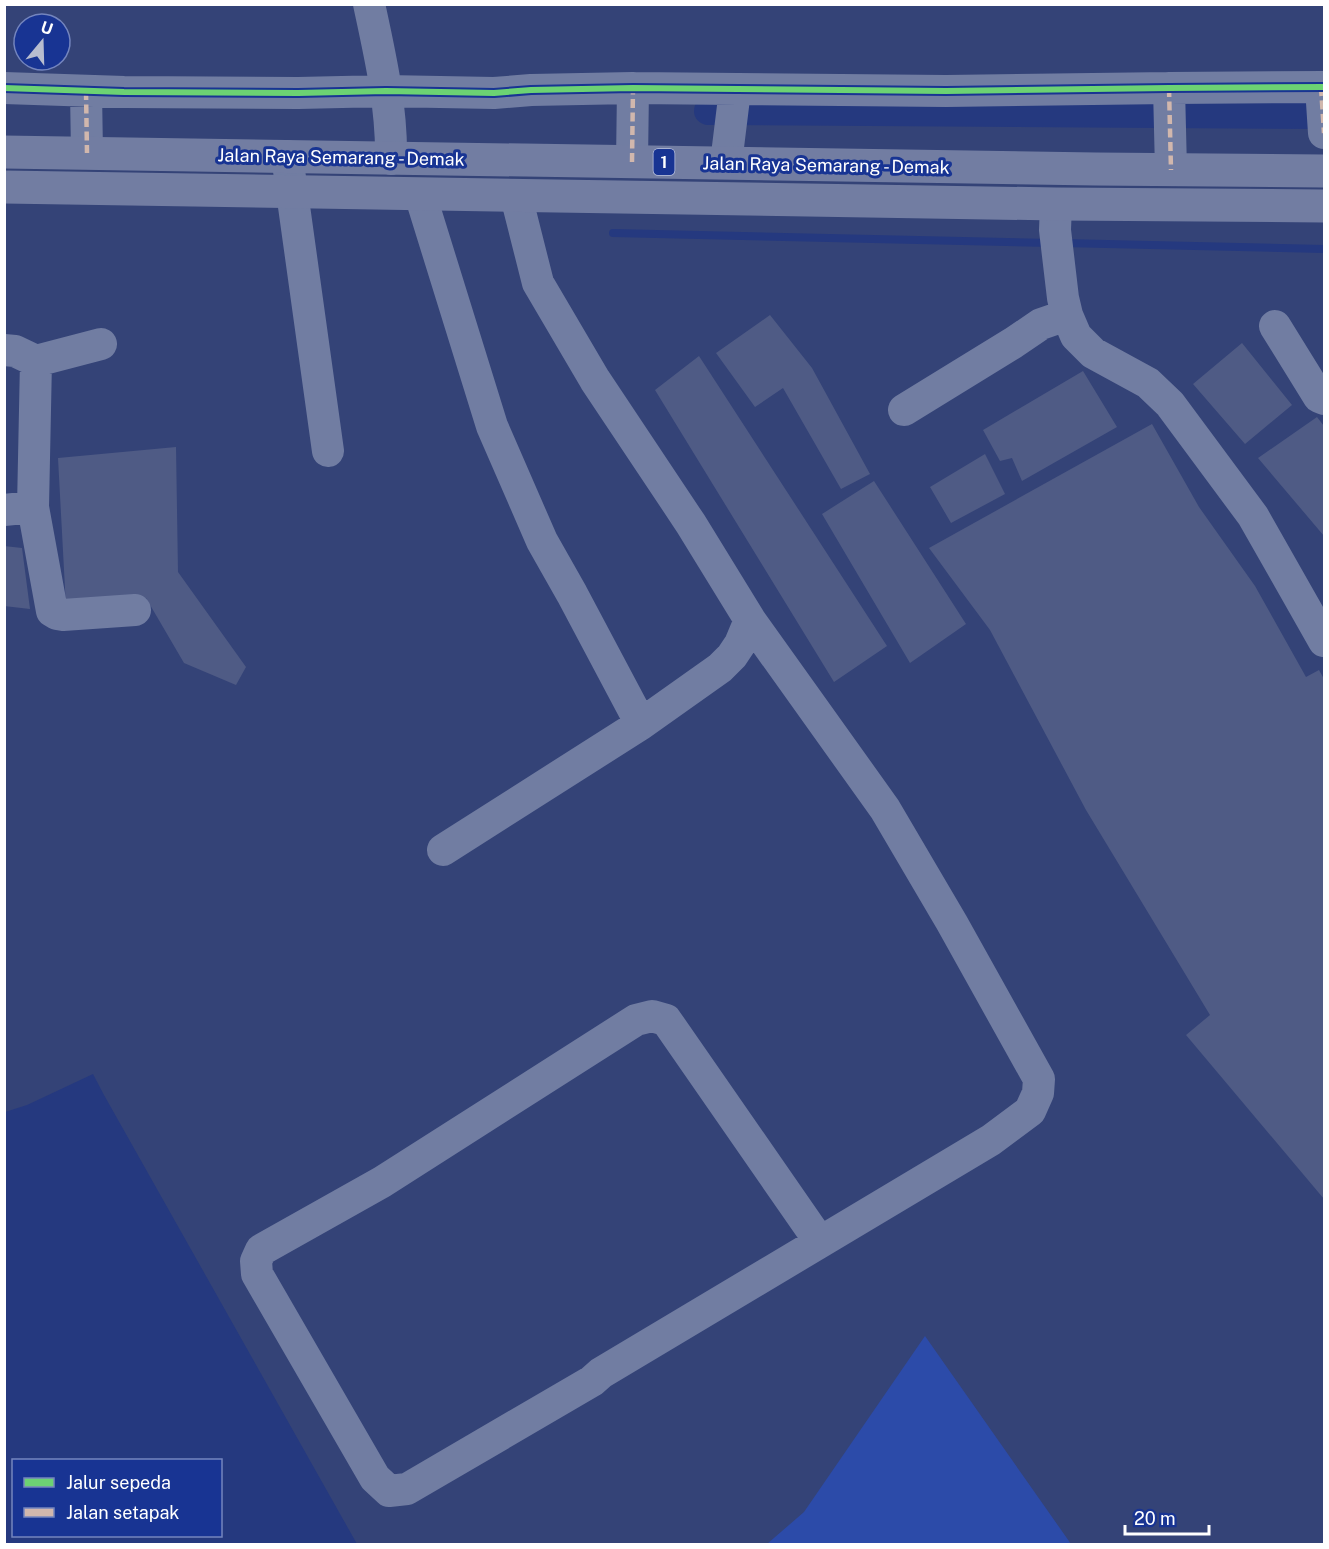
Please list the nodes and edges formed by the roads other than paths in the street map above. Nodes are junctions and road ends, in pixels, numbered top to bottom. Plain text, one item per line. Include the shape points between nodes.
1 (369, 4) edge
2 (4, 88) edge
3 (1322, 91) edge
4 (633, 94) junction
5 (86, 95) junction
6 (734, 96) junction
7 (1169, 96) junction
8 (387, 97) junction
9 (1324, 133) edge
10 (87, 143) junction
11 (391, 148) junction
12 (4, 152) edge
13 (287, 156) junction
14 (632, 156) junction
15 (727, 158) junction
16 (1171, 161) junction
17 (1324, 171) edge
18 (4, 187) edge
19 (291, 192) junction
20 (420, 194) junction
21 (516, 196) junction
22 (1324, 206) edge
23 (1055, 217) junction
24 (1065, 306) junction
25 (1275, 326) dead end
26 (101, 344) dead end
27 (4, 350) edge
28 (36, 361) junction
29 (1324, 399) edge
30 (904, 410) dead end
31 (328, 452) dead end
32 (19, 508) edge
33 (135, 609) dead end
34 (750, 620) junction
35 (1324, 641) edge
36 (641, 724) junction
37 (444, 850) dead end
38 (820, 1242) junction

1 - 8 street
2 - 5 street
3 - 7 street
3 - 9 street
4 - 6 street
4 - 8 street via 531,90
4 - 14 street
5 - 8 street via 298,93
5 - 10 street
6 - 7 street via 945,92
6 - 15 street
7 - 16 street
8 - 11 street
10 - 12 highway, Jalan Raya Semarang - Demak / 1
10 - 13 highway, Jalan Raya Semarang - Demak / 1
11 - 13 highway, Jalan Raya Semarang - Demak / 1
11 - 14 highway, Jalan Raya Semarang - Demak / 1
13 - 19 street
14 - 15 highway, Jalan Raya Semarang - Demak / 1
15 - 16 highway, Jalan Raya Semarang - Demak / 1
16 - 17 highway, Jalan Raya Semarang - Demak / 1
18 - 19 highway, Jalan Raya Semarang - Demak / 1
19 - 20 highway, Jalan Raya Semarang - Demak / 1
19 - 31 street
20 - 21 highway, Jalan Raya Semarang - Demak / 1
20 - 36 street via 492,426 542,542
21 - 23 highway, Jalan Raya Semarang - Demak / 1
21 - 34 street via 538,283 595,380
22 - 23 highway, Jalan Raya Semarang - Demak / 1
23 - 24 street
24 - 30 street
24 - 35 street via 1076,336 1093,353 1148,383 1170,404 1253,516
25 - 29 street
26 - 28 street
27 - 28 street
28 - 32 street
32 - 33 street via 52,611 63,615
34 - 36 street via 740,644 720,668
34 - 38 street via 885,809 1039,1079 1030,1111 991,1140
36 - 37 street
38 - 38 street via 666,1020 652,1016 636,1020 382,1182 261,1250 256,1262 257,1274 375,1478 389,1491 407,1489

